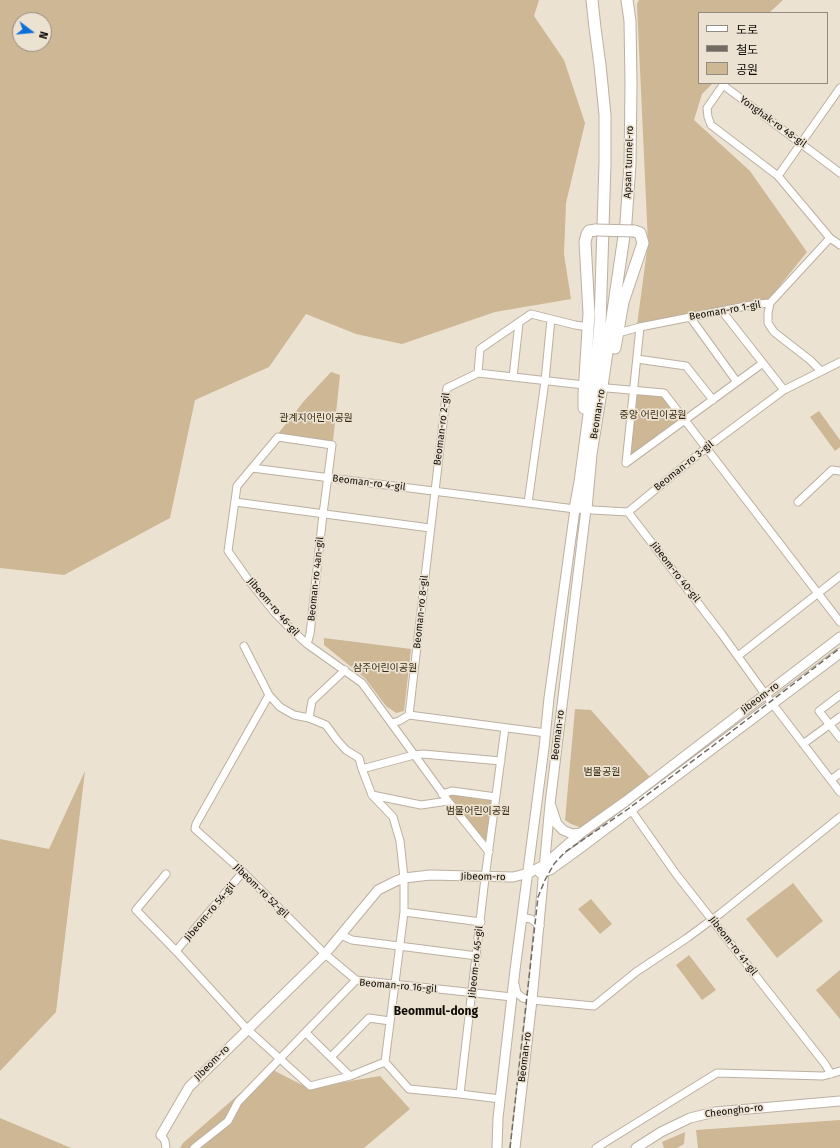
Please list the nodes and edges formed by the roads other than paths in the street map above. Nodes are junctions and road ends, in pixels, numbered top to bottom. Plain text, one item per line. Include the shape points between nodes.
1 (592, 0) edge
2 (627, 0) edge
3 (840, 88) edge
4 (801, 143) junction
5 (840, 173) edge
6 (778, 176) junction
7 (830, 238) junction
8 (840, 246) edge
9 (770, 303) junction
10 (722, 311) junction
11 (690, 317) junction
12 (551, 319) junction
13 (519, 323) junction
14 (588, 327) junction
15 (609, 327) junction
16 (640, 327) junction
17 (636, 359) junction
18 (840, 362) edge
19 (763, 363) junction
20 (820, 370) junction
21 (478, 373) junction
22 (513, 377) junction
23 (545, 381) junction
24 (737, 382) junction
25 (584, 385) junction
26 (607, 388) junction
27 (633, 389) junction
28 (784, 390) junction
29 (713, 400) junction
30 (685, 420) junction
31 (585, 442) junction
32 (706, 448) junction
33 (591, 454) junction
34 (252, 468) junction
35 (840, 471) edge
36 (328, 478) junction
37 (434, 491) junction
38 (235, 502) junction
39 (798, 502) dead end
40 (528, 503) junction
41 (575, 509) junction
42 (586, 509) junction
43 (628, 512) junction
44 (323, 514) junction
45 (430, 528) junction
46 (840, 576) edge
47 (818, 593) junction
48 (840, 622) edge
49 (840, 637) edge
50 (308, 644) junction
51 (244, 646) dead end
52 (840, 653) edge
53 (737, 654) junction
54 (345, 670) junction
55 (765, 694) junction
56 (270, 695) junction
57 (840, 695) edge
58 (772, 704) junction
59 (409, 715) junction
60 (840, 717) edge
61 (309, 718) junction
62 (392, 724) junction
63 (830, 724) junction
64 (505, 728) junction
65 (546, 732) junction
66 (840, 738) edge
67 (803, 744) junction
68 (414, 755) junction
69 (501, 761) junction
70 (362, 769) junction
71 (840, 773) edge
72 (830, 780) junction
73 (840, 792) edge
74 (442, 794) junction
75 (372, 795) junction
76 (496, 797) junction
77 (448, 801) junction
78 (550, 804) junction
79 (631, 810) junction
80 (840, 817) edge
81 (581, 833) junction
82 (489, 852) junction
83 (544, 869) junction
84 (243, 872) junction
85 (529, 873) junction
86 (166, 874) dead end
87 (404, 878) junction
88 (486, 878) junction
89 (404, 912) junction
90 (712, 919) junction
91 (521, 921) junction
92 (481, 922) junction
93 (540, 926) junction
94 (341, 935) junction
95 (400, 946) junction
96 (176, 951) junction
97 (325, 954) junction
98 (477, 956) junction
99 (356, 980) junction
100 (514, 982) junction
101 (394, 984) junction
102 (473, 993) junction
103 (512, 997) junction
104 (532, 1000) junction
105 (390, 1020) junction
106 (247, 1029) junction
107 (306, 1033) junction
108 (331, 1057) junction
109 (281, 1059) junction
110 (385, 1062) junction
111 (840, 1070) edge
112 (831, 1074) junction
113 (350, 1076) junction
114 (460, 1094) junction
115 (500, 1100) junction
116 (840, 1101) edge
117 (161, 1135) joint
118 (166, 1148) edge
119 (194, 1148) edge
120 (497, 1148) edge
121 (515, 1148) edge
122 (596, 1148) edge
123 (636, 1148) edge

1 - 15 highway via 605,114
2 - 15 highway, Apsan tunnel-ro via 630,21 631,85 629,183 626,222
3 - 4 street
4 - 5 street, Yonghak-ro 48-gil
4 - 6 street
4 - 6 street, Yonghak-ro 48-gil via 723,85 707,108 711,125
6 - 7 street
7 - 8 street
7 - 9 street, Beoman-ro 1-gil
9 - 10 street, Beoman-ro 1-gil
9 - 20 street via 768,323 774,332
10 - 11 street, Beoman-ro 1-gil
10 - 19 street
11 - 16 street, Beoman-ro 1-gil
11 - 24 street
12 - 13 street via 531,314
12 - 14 street
12 - 23 street
13 - 21 street via 480,349
13 - 22 street
14 - 15 highway, bridge via 586,234 596,230 634,231 640,233 643,243 623,302
14 - 25 highway
15 - 16 street, Beoman-ro 1-gil
15 - 26 highway
15 - 31 highway, Beoman-ro via 598,347
15 - 33 highway, Beoman-ro via 606,366
16 - 17 street
17 - 27 street
17 - 29 street via 686,366
18 - 20 street, Beoman-ro 3-gil
19 - 24 street
19 - 28 street
20 - 28 street, Beoman-ro 3-gil
21 - 22 street
21 - 37 street, Beoman-ro 2-gil via 447,388
22 - 23 street
23 - 25 street
23 - 40 street
24 - 29 street
25 - 31 highway
26 - 27 street
26 - 33 highway
27 - 30 street via 664,393
27 - 30 street via 626,463
28 - 32 street, Beoman-ro 3-gil
29 - 30 street
30 - 32 street
31 - 41 highway, Beoman-ro
32 - 43 street, Beoman-ro 3-gil
32 - 47 street
33 - 42 highway, Beoman-ro
34 - 36 street, Beoman-ro 4-gil
34 - 36 street, Beoman-ro 4an-gil via 278,437 332,445
34 - 38 street via 237,486
35 - 39 street via 832,470
36 - 37 street, Beoman-ro 4-gil
36 - 44 street, Beoman-ro 4an-gil
37 - 40 street, Beoman-ro 4-gil
37 - 45 street, Beoman-ro 8-gil
38 - 44 street
38 - 50 street, Jibeom-ro 46-gil via 228,551 275,613
40 - 41 street, Beoman-ro 4-gil
41 - 42 street
41 - 65 main road, Beoman-ro
42 - 43 street
42 - 78 main road, Beoman-ro
43 - 53 street, Jibeom-ro 40-gil
44 - 45 street
44 - 50 street, Beoman-ro 4an-gil
45 - 59 street, Beoman-ro 8-gil
46 - 47 street
47 - 48 street
47 - 53 street
49 - 55 main road, Jibeom-ro
50 - 54 street, Jibeom-ro 46-gil
51 - 56 street
52 - 58 main road
53 - 55 street
54 - 61 street via 312,702
54 - 62 street, Jibeom-ro 46-gil via 362,684
55 - 58 street
55 - 81 main road, Jibeom-ro
56 - 61 street via 280,707 294,715
56 - 84 street, Jibeom-ro 52-gil via 195,829
57 - 63 street via 819,711
58 - 67 street
58 - 79 main road
59 - 62 street
59 - 64 street
60 - 63 street
61 - 70 street via 326,726 342,745 359,758
62 - 68 street, Jibeom-ro 46-gil
63 - 66 street
63 - 67 street
64 - 65 street
64 - 69 street
65 - 85 main road, Beoman-ro
67 - 72 street
68 - 69 street
68 - 70 street
68 - 74 street, Jibeom-ro 46-gil
69 - 76 street
70 - 75 street
71 - 72 street
72 - 73 street
74 - 76 street via 452,792
74 - 77 street, Jibeom-ro 46-gil
75 - 77 street via 421,805
75 - 87 street via 393,817 400,841
76 - 82 street
77 - 82 street, Jibeom-ro 46-gil
78 - 81 main road via 557,824 563,830 572,834
78 - 83 main road, Beoman-ro
79 - 83 main road via 550,870
79 - 90 street, Jibeom-ro 41-gil via 676,874
80 - 90 street
81 - 83 main road, Jibeom-ro
82 - 88 street
83 - 85 main road, Jibeom-ro
83 - 93 main road, Beoman-ro
84 - 96 street, Jibeom-ro 54-gil
84 - 97 street, Jibeom-ro 52-gil
85 - 88 main road, Jibeom-ro via 513,877
85 - 91 main road, Beoman-ro
86 - 96 street via 136,910
87 - 88 main road, Jibeom-ro
87 - 89 street
87 - 94 main road, Jibeom-ro via 378,890
88 - 92 street, Jibeom-ro 45-gil
89 - 92 street
89 - 95 street
90 - 104 street via 636,972 594,1006
90 - 112 street, Jibeom-ro 41-gil
91 - 93 street via 531,919
91 - 100 main road, Beoman-ro
92 - 98 street, Jibeom-ro 45-gil
93 - 104 main road, Beoman-ro
94 - 95 street via 352,940
94 - 97 main road, Jibeom-ro
95 - 98 street
95 - 101 street
96 - 106 street
97 - 99 street, Jibeom-ro 52-gil
97 - 106 main road, Jibeom-ro
98 - 102 street, Jibeom-ro 45-gil
99 - 101 street, Beoman-ro 16-gil
99 - 107 street, Beoman-ro 16-gil
100 - 103 main road, Beoman-ro
100 - 104 street via 517,993
101 - 102 street, Beoman-ro 16-gil
101 - 105 street
102 - 103 street, Beoman-ro 16-gil
102 - 114 street, Jibeom-ro 45-gil
103 - 115 main road, Beoman-ro
104 - 121 main road, Beoman-ro
105 - 108 street via 369,1018
105 - 110 street
106 - 109 street
106 - 117 main road, Jibeom-ro via 189,1086
107 - 108 street
107 - 109 street, Beoman-ro 16-gil
108 - 113 street
109 - 113 street via 310,1086
109 - 119 street, Beoman-ro 16-gil via 238,1102 228,1121
110 - 113 street
110 - 114 street via 409,1090
111 - 112 street
112 - 122 street via 823,1076 717,1073
114 - 115 street
115 - 120 main road, Beoman-ro
116 - 123 main road, Cheongho-ro via 715,1112 690,1118
117 - 118 street

